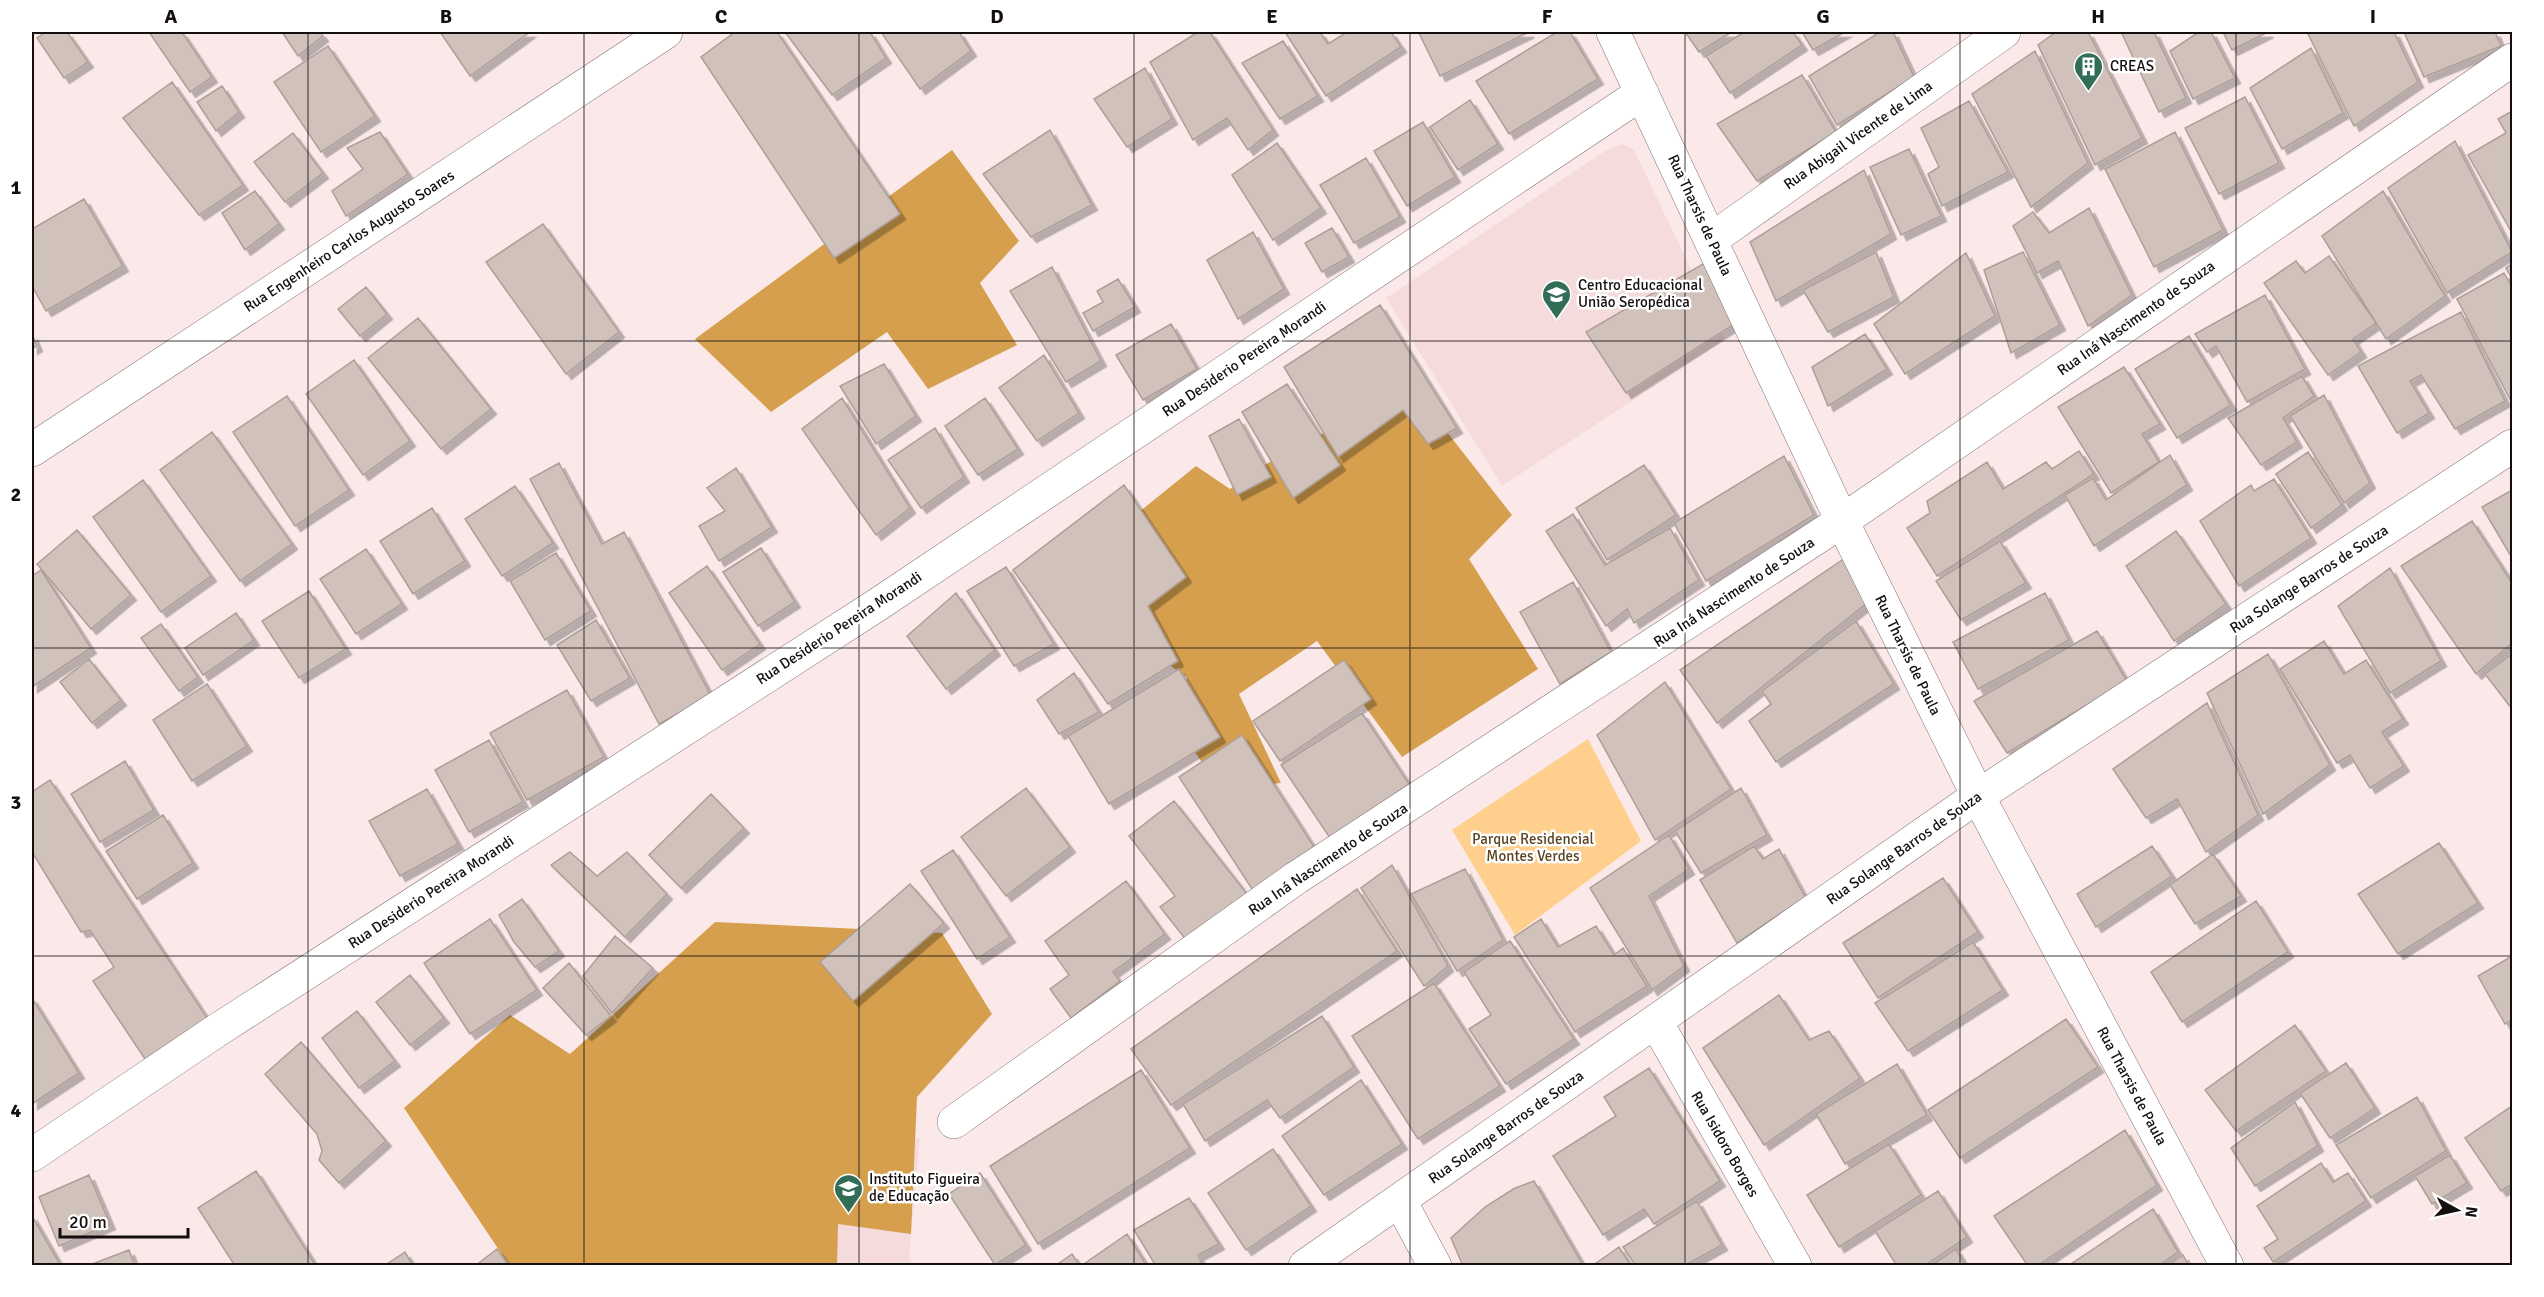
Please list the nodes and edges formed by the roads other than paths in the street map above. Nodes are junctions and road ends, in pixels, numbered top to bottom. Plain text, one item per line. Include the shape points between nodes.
1 (666, 32) edge
2 (1613, 32) edge
3 (2004, 32) edge
4 (2512, 60) edge
5 (1642, 93) junction
6 (1712, 240) junction
7 (2512, 446) edge
8 (32, 450) edge
9 (1842, 521) junction
10 (1978, 796) junction
11 (1656, 1022) junction
12 (954, 1122) dead end
13 (32, 1155) edge
14 (1400, 1201) junction
15 (1305, 1266) edge
16 (1435, 1266) edge
17 (1795, 1266) edge
18 (2227, 1266) edge

1 - 8 street, Rua Engenheiro Carlos Augusto Soares
2 - 5 street, Rua Tharsis de Paula
3 - 6 street, Rua Abigail Vicente de Lima
4 - 9 street, Rua Iná Nascimento de Souza
5 - 6 street, Rua Tharsis de Paula
5 - 13 street, Rua Desiderio Pereira Morandi via 886,598 216,1031
6 - 9 street, Rua Tharsis de Paula
7 - 10 street, Rua Solange Barros de Souza
9 - 10 street, Rua Tharsis de Paula
9 - 12 street, Rua Iná Nascimento de Souza via 1296,878
10 - 11 street, Rua Solange Barros de Souza
10 - 18 street, Rua Tharsis de Paula
11 - 14 street, Rua Solange Barros de Souza
11 - 17 street, Rua Isidoro Borges
14 - 15 street, Rua Solange Barros de Souza
14 - 16 street

